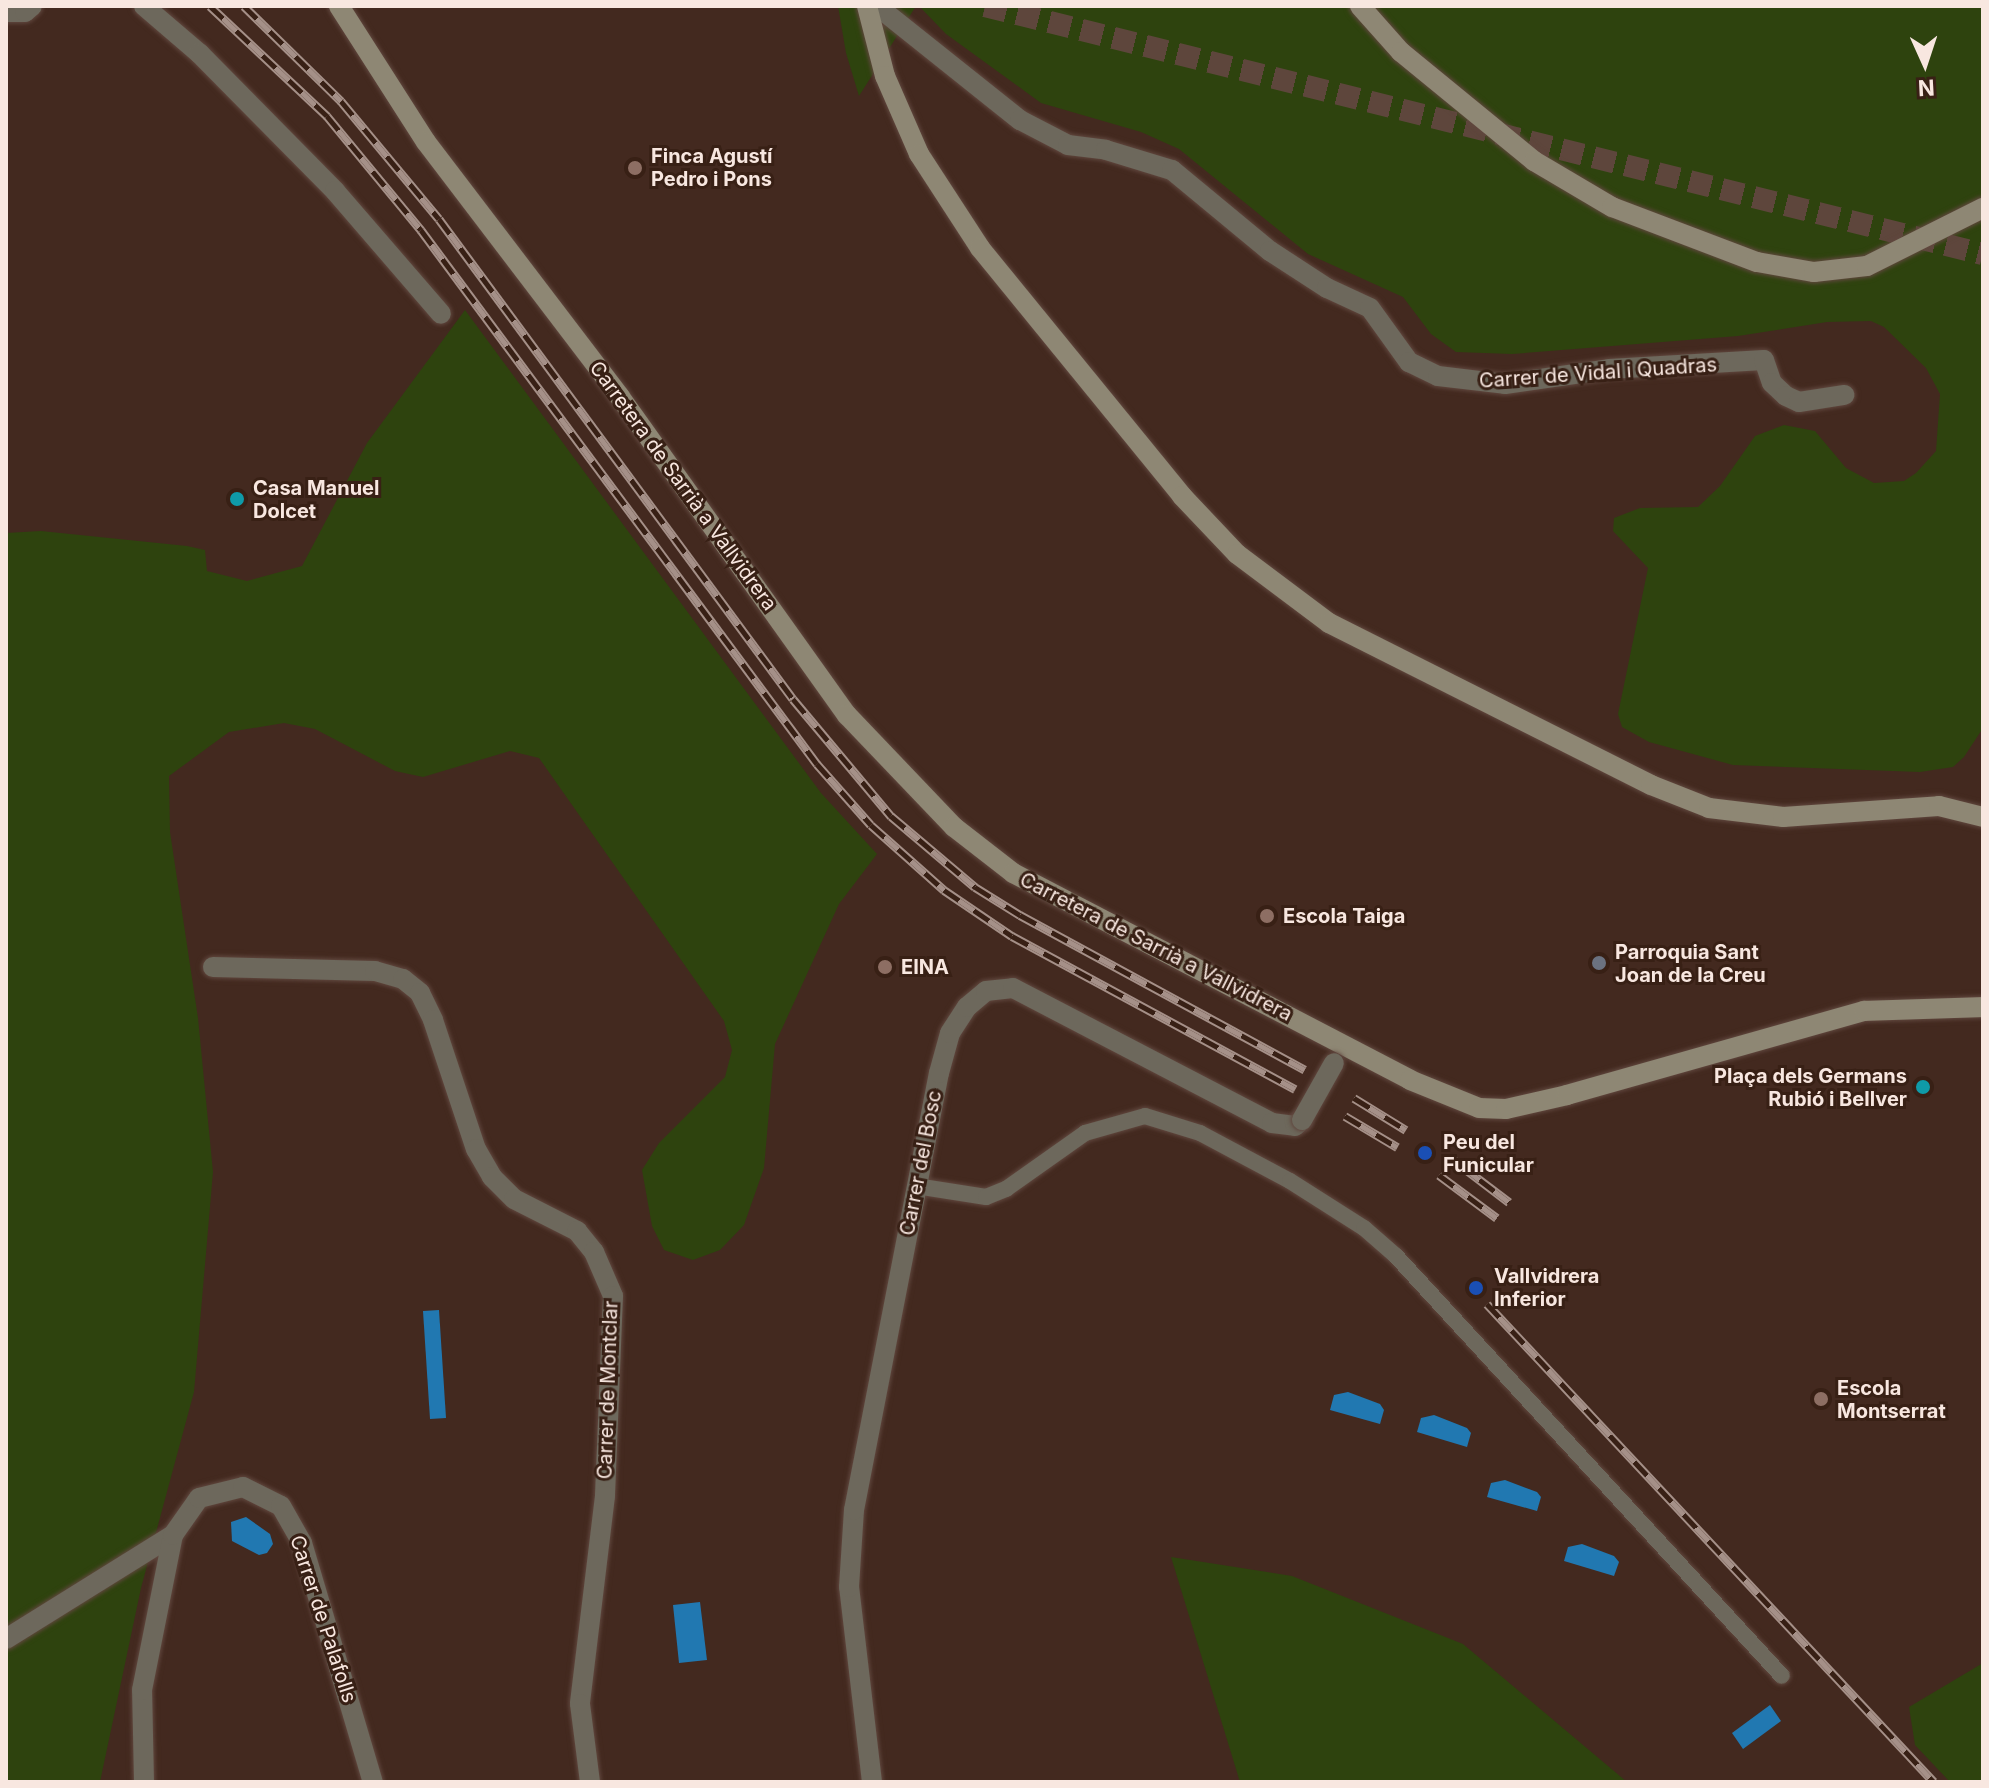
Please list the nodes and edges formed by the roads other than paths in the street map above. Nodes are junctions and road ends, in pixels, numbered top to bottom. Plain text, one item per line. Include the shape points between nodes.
1 (32, 6) edge
2 (144, 6) edge
3 (339, 6) edge
4 (867, 6) edge
5 (877, 6) edge
6 (1360, 6) edge
7 (6, 12) edge
8 (1983, 208) edge
9 (441, 314) dead end
10 (1844, 395) dead end
11 (1983, 817) edge
12 (213, 967) dead end
13 (1983, 1007) edge
14 (1339, 1054) junction
15 (916, 1186) junction
16 (173, 1535) junction
17 (6, 1639) edge
18 (1782, 1676) dead end
19 (144, 1782) edge
20 (373, 1782) edge
21 (590, 1782) edge
22 (872, 1782) edge

1 - 7 street via 25,12
2 - 9 street via 200,54 335,191
3 - 14 main road, Carretera de Sarrià a Vallvidrera via 426,142 620,397 847,715 899,773 954,827 1013,873
4 - 11 main road via 885,76 919,154 980,248 1182,496 1237,554 1329,623 1651,785 1709,808 1783,817 1939,806
5 - 10 street, Carrer de Vidal i Quadras via 1020,120 1068,145 1106,150 1172,170 1270,251 1370,308 1409,362 1438,376 1505,384 1609,369 1764,360 1772,383 1799,402
6 - 8 main road via 1401,52 1534,161 1612,207 1757,262 1814,272 1867,266
12 - 21 street, Carrer de Montclar via 375,971 403,979 420,993 433,1020 476,1149 492,1177 514,1199 577,1231 594,1252 613,1296 605,1496 580,1704
13 - 14 main road, Carretera de Sarrià a Vallvidrera via 1864,1011 1722,1055 1506,1109 1453,1100
14 - 15 street, Carrer del Bosc, bridge via 1302,1120 1295,1126 1272,1123 1042,999 1001,987 977,998 950,1033
15 - 18 lane via 986,1197 1006,1189 1085,1133 1145,1116 1200,1133 1290,1181 1334,1207 1396,1256
15 - 22 street, Carrer del Bosc via 850,1550
16 - 17 street
16 - 19 street, Carrer de Palafolls via 142,1690
16 - 20 street, Carrer de Palafolls via 187,1509 213,1491 257,1490 281,1506 302,1543

